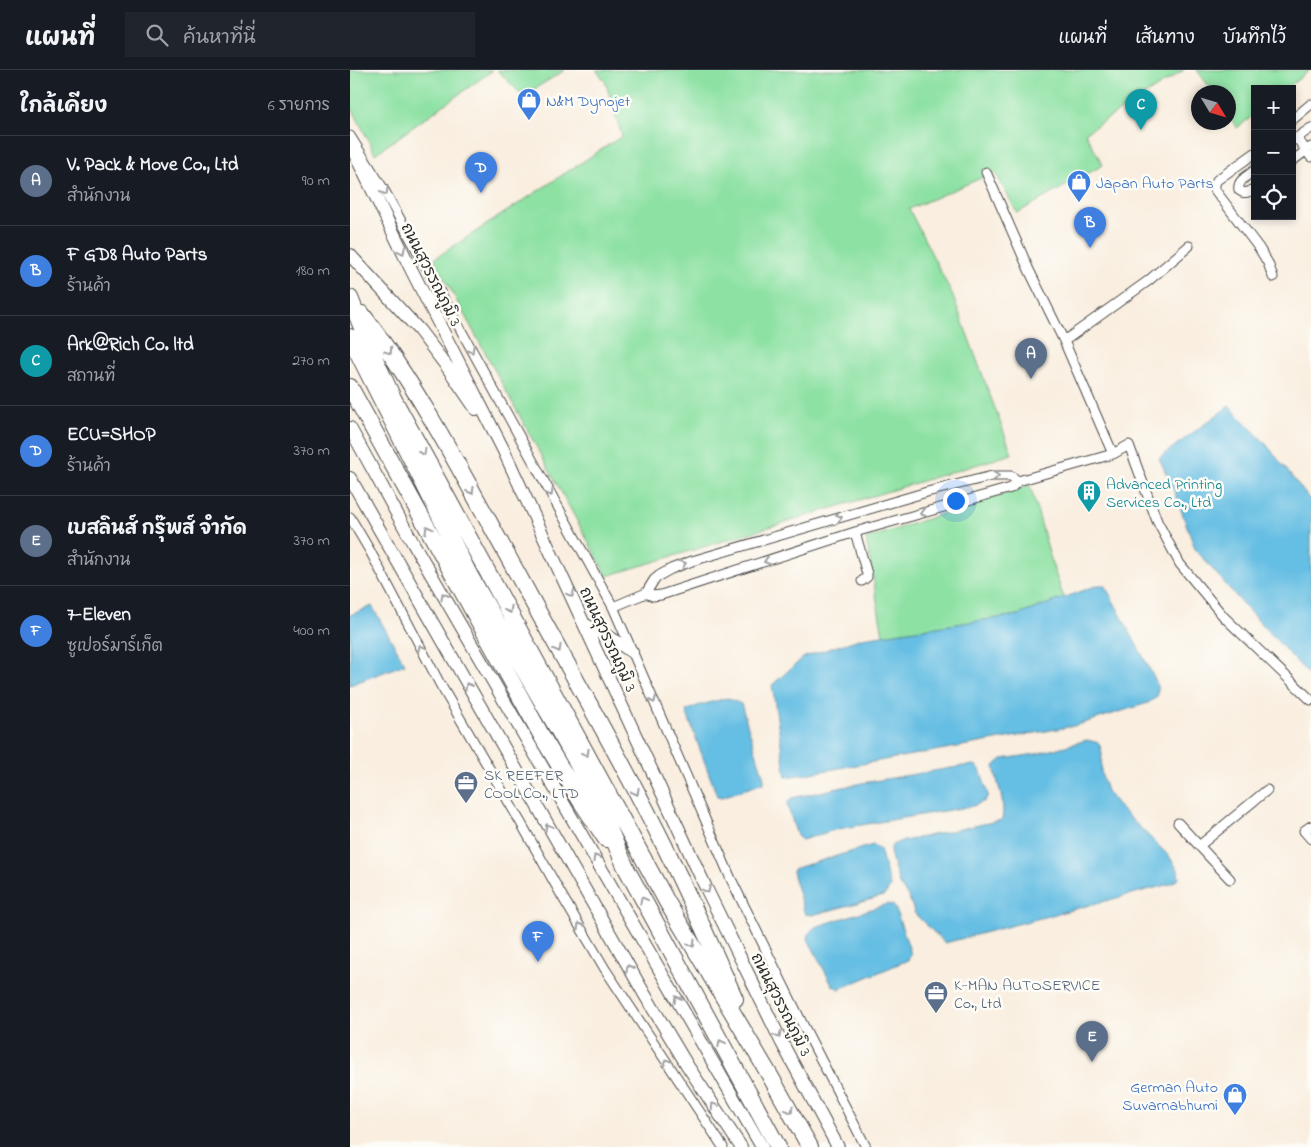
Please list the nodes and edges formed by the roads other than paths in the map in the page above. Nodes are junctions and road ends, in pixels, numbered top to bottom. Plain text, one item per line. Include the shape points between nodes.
1 (1311, 104) edge
2 (1296, 117) edge
3 (1311, 128) edge
4 (350, 136) edge
5 (1296, 139) edge
6 (1296, 141) edge
7 (350, 144) edge
8 (1310, 151) edge
9 (1251, 156) edge
10 (1296, 159) edge
11 (986, 172) dead end
12 (1251, 173) edge
13 (1251, 191) edge
14 (1189, 246) dead end
15 (350, 255) edge
16 (1273, 277) dead end
17 (350, 298) edge
18 (350, 337) edge
19 (1064, 341) junction
20 (350, 387) edge
21 (350, 428) edge
22 (503, 449) junction
23 (1113, 454) junction
24 (350, 478) edge
25 (1018, 481) junction
26 (350, 517) edge
27 (855, 532) junction
28 (862, 581) dead end
29 (646, 593) junction
30 (613, 607) junction
31 (586, 626) junction
32 (632, 652) junction
33 (1311, 700) edge
34 (1267, 790) dead end
35 (1178, 822) dead end
36 (1311, 826) edge
37 (1311, 839) edge
38 (1199, 846) junction
39 (626, 868) junction
40 (1230, 879) dead end
41 (769, 1074) junction
42 (723, 1147) edge
43 (741, 1147) edge
44 (762, 1147) edge
45 (778, 1147) edge
46 (810, 1147) edge
47 (838, 1147) edge
48 (866, 1147) edge

1 - 2 street
3 - 5 street
4 -> 30 street via 389,198
6 - 8 street
7 -> 22 main road, ถนนสุวรรณภูมิ 3
8 - 10 street
9 - 16 street via 1217,180 1215,190 1259,248
11 - 19 street
12 - 13 street via 1238,187 1244,193
14 - 19 street via 1148,281
15 - 22 main road via 419,330
17 -> 41 highway via 393,398 668,902
17 -> 41 highway via 425,407 627,774 688,895
18 - 39 highway via 470,576 583,774
19 - 23 street
39 -> 20 highway via 544,740
44 -> 21 main road via 413,543
22 -> 31 main road, ถนนสุวรรณภูมิ 3
23 - 25 street
23 - 33 street via 1130,445 1157,522 1180,564 1224,617
43 -> 24 main road via 630,970
25 -> 27 street via 1011,488
29 -> 25 street via 660,575 692,561 977,479 1011,476
42 -> 26 street via 562,896 440,684
27 - 28 street via 867,577
27 -> 29 street via 661,595
29 - 30 street
30 - 32 street
31 - 32 main road
31 -> 47 main road, ถนนสุวรรณภูมิ 3 via 707,890 782,1043
32 -> 48 street via 731,879
34 - 38 street
35 - 38 street
36 - 37 street via 1304,832
38 - 40 street
45 -> 39 highway
41 -> 46 highway

